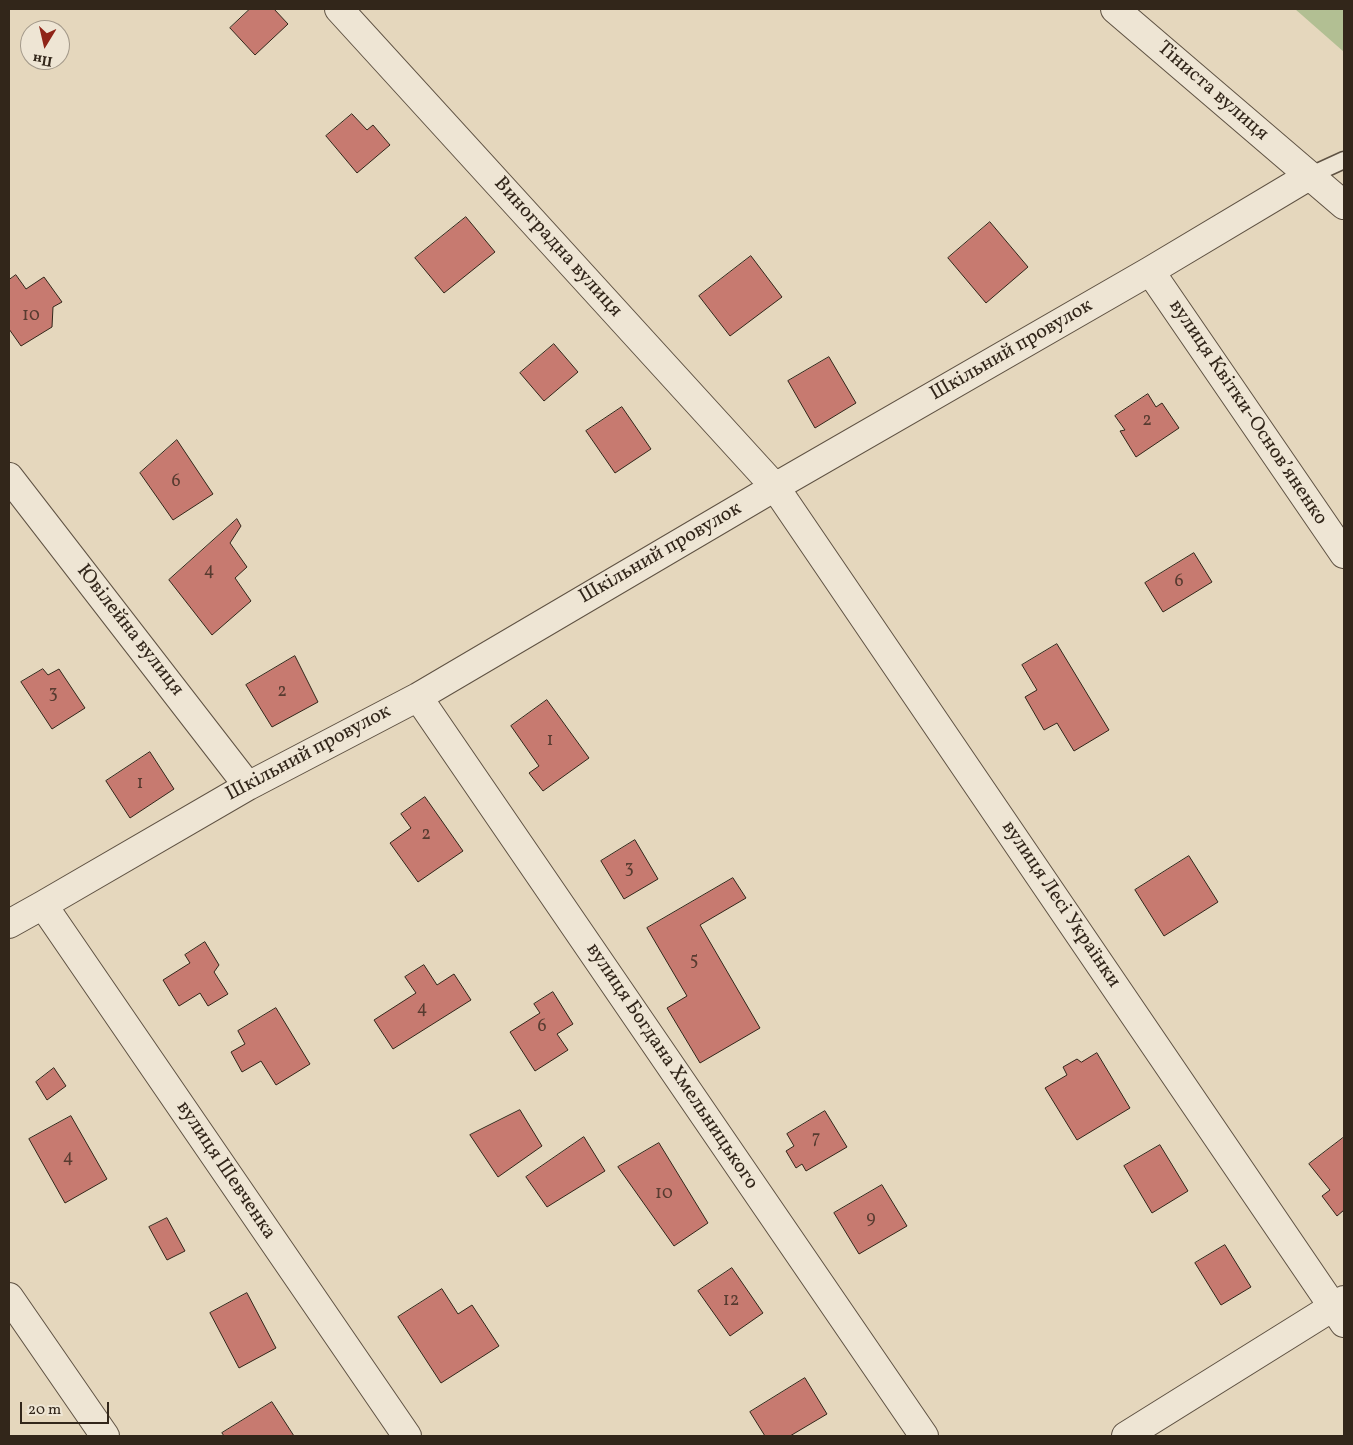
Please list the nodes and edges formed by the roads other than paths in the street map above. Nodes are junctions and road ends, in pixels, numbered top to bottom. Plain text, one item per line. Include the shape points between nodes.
1 (339, 9) edge
2 (1115, 9) edge
3 (1344, 160) edge
4 (1309, 176) junction
5 (1344, 205) edge
6 (1150, 272) junction
7 (9, 477) edge
8 (775, 487) junction
9 (1344, 554) edge
10 (418, 697) junction
11 (248, 786) junction
12 (43, 905) junction
13 (9, 924) edge
14 (9, 1297) edge
15 (1341, 1310) edge
16 (105, 1436) edge
17 (407, 1436) edge
18 (924, 1436) edge
19 (1126, 1436) edge

1 - 8 street, Виноградна вулиця
2 - 4 street, Тіниста вулиця
3 - 4 lane
4 - 5 street, Тіниста вулиця
4 - 6 street, Шкільний провулок
6 - 8 street, Шкільний провулок
6 - 9 street, вулиця Квітки-Основʼяненко
7 - 11 street, Ювілейна вулиця
8 - 10 street, Шкільний провулок
8 - 15 street, вулиця Лесі Українки
10 - 11 street, Шкільний провулок
10 - 18 street, вулиця Богдана Хмельницького
11 - 12 street, Шкільний провулок
12 - 13 street, Шкільний провулок
12 - 17 street, вулиця Шевченка
14 - 16 street
15 - 19 street

